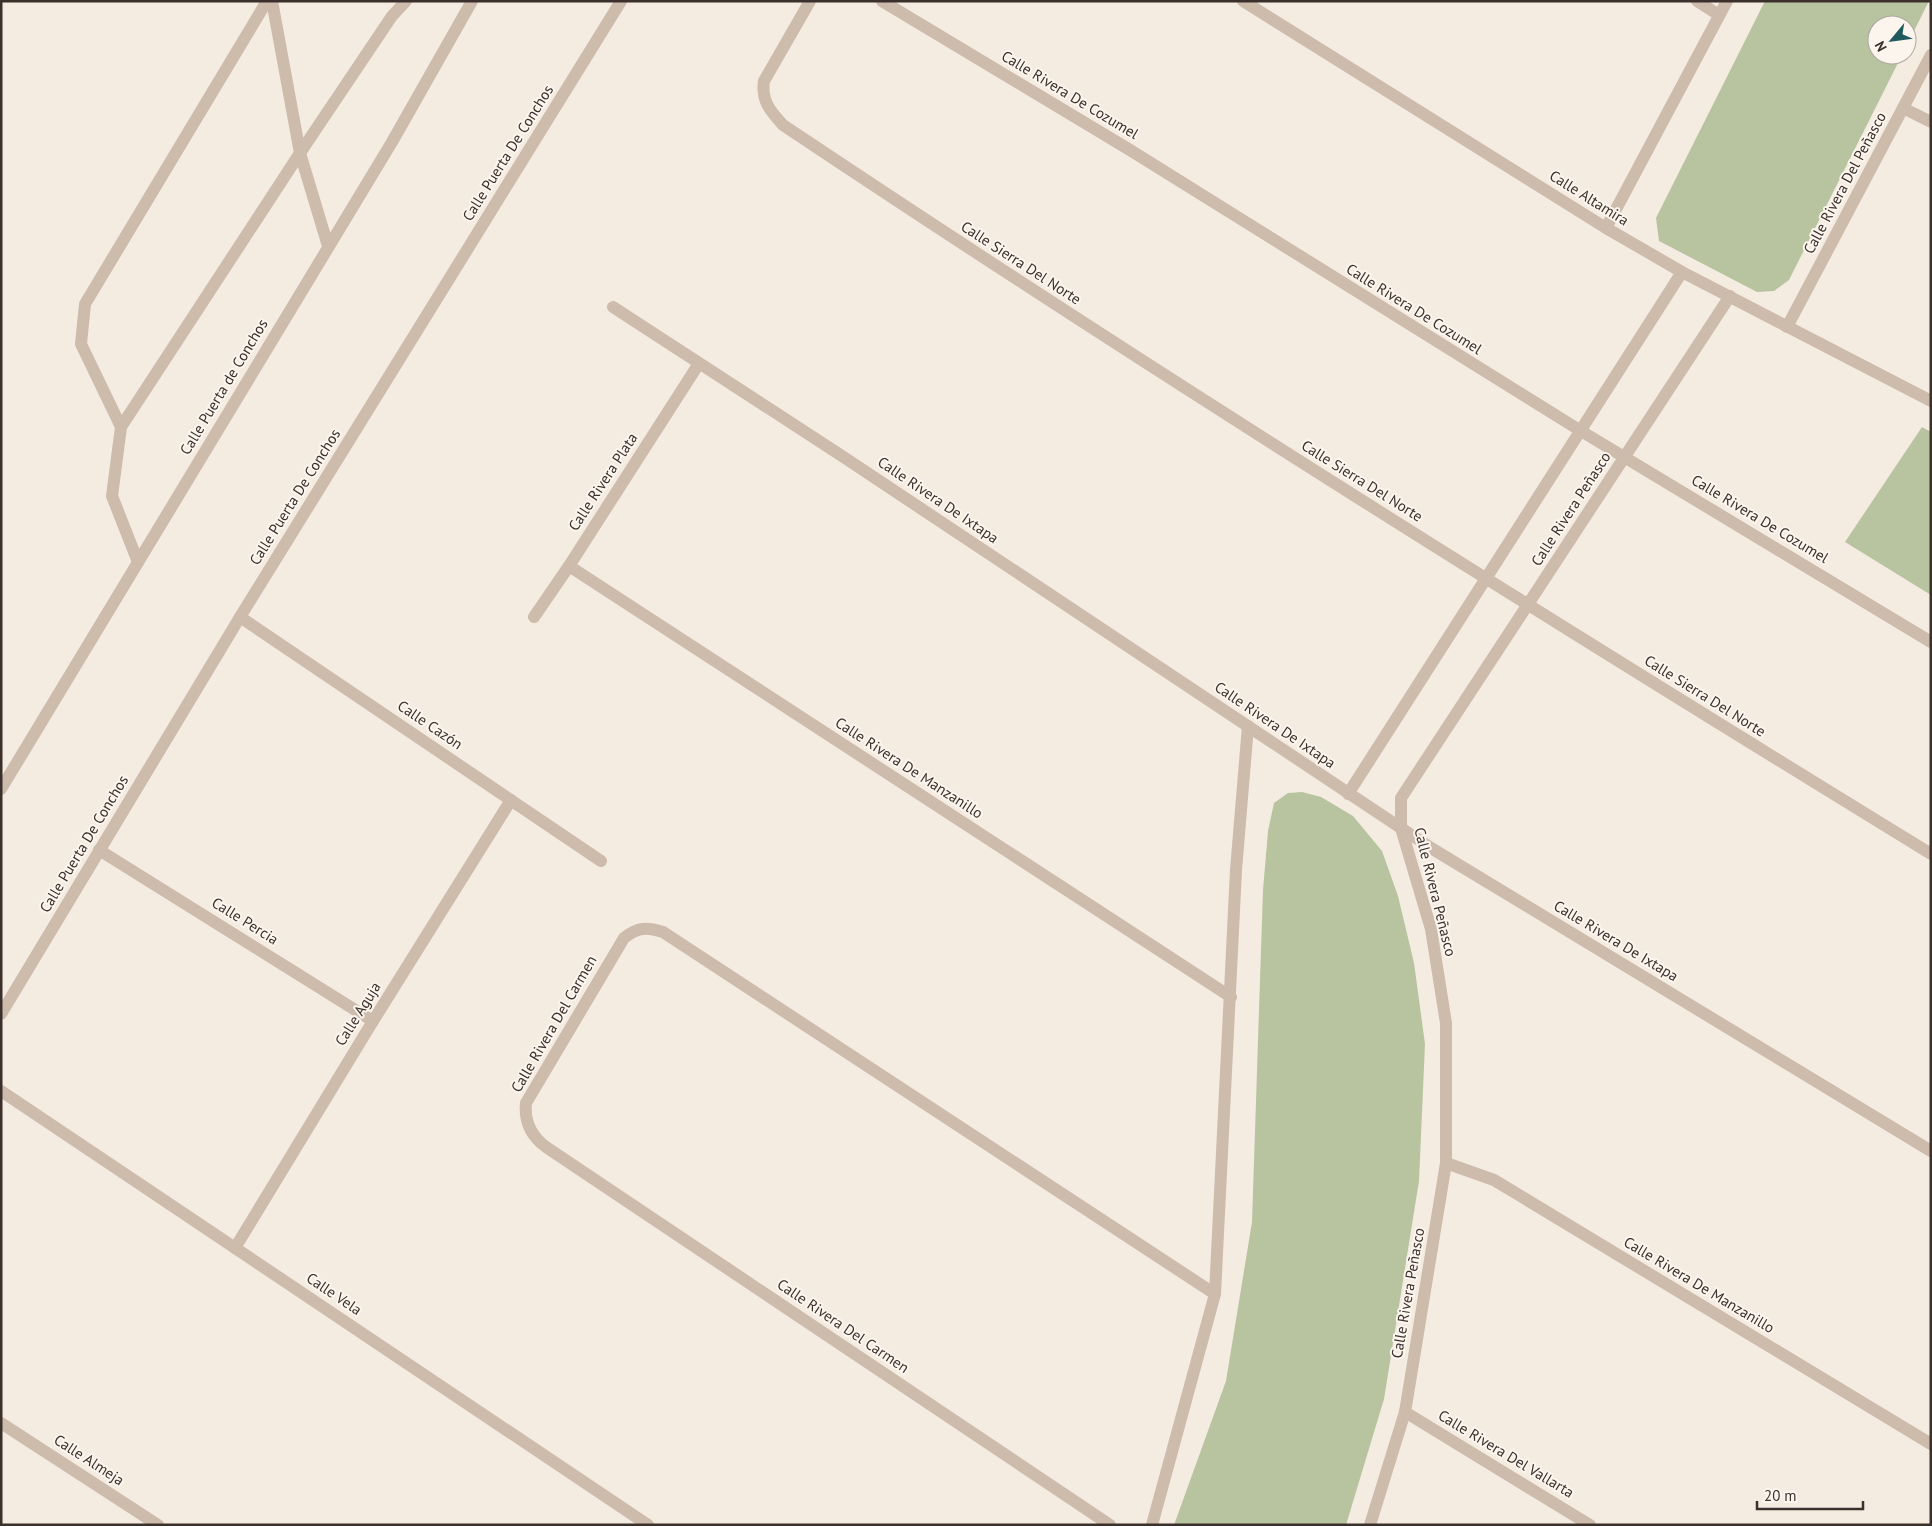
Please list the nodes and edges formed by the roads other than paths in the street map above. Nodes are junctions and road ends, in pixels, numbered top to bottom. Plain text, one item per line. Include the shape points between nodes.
1 (266, 1) edge
2 (272, 1) edge
3 (406, 1) edge
4 (472, 1) edge
5 (621, 1) edge
6 (810, 1) edge
7 (882, 1) edge
8 (1243, 1) edge
9 (1697, 1) edge
10 (1727, 1) edge
11 (1720, 15) junction
12 (1931, 55) edge
13 (1903, 108) junction
14 (1931, 122) edge
15 (300, 153) junction
16 (1606, 228) junction
17 (328, 246) junction
18 (1682, 272) junction
19 (1730, 296) junction
20 (612, 307) dead end
21 (1787, 327) junction
22 (698, 365) junction
23 (1931, 401) edge
24 (121, 427) junction
25 (1581, 431) junction
26 (1625, 456) junction
27 (138, 562) junction
28 (569, 566) junction
29 (1486, 578) junction
30 (1527, 606) junction
31 (240, 617) junction
32 (534, 617) dead end
33 (1931, 642) edge
34 (1248, 726) junction
35 (1, 789) edge
36 (1348, 794) junction
37 (511, 800) junction
38 (1402, 828) junction
39 (99, 850) junction
40 (1931, 854) edge
41 (601, 861) dead end
42 (1231, 997) junction
43 (1, 1014) edge
44 (373, 1021) junction
45 (1, 1090) edge
46 (1931, 1151) edge
47 (1446, 1163) junction
48 (235, 1248) junction
49 (1215, 1294) junction
50 (1404, 1412) junction
51 (1, 1423) edge
52 (1931, 1444) edge
53 (158, 1525) edge
54 (648, 1525) edge
55 (1110, 1525) edge
56 (1152, 1525) edge
57 (1370, 1525) edge
58 (1590, 1525) edge

1 - 24 street via 85,304 81,344
2 - 15 street
3 - 15 street via 392,16
4 - 17 street, Calle Puerta de Conchos
5 - 31 street, Calle Puerta De Conchos
6 - 29 street, Calle Sierra Del Norte via 764,80 765,102 783,125 958,242
7 - 25 street, Calle Rivera De Cozumel via 1130,150
8 - 16 street, Calle Altamira
9 - 11 street
10 - 11 street
11 - 16 street
12 - 13 street, Calle Rivera Del Peñasco
13 - 14 street
13 - 21 street, Calle Rivera Del Peñasco
15 - 17 street
15 - 24 street
16 - 18 street, Calle Altamira
17 - 27 street, Calle Puerta de Conchos
18 - 19 street, Calle Altamira
18 - 25 street
19 - 21 street, Calle Altamira
19 - 26 street, Calle Rivera Peñasco
20 - 22 street, Calle Rivera De Ixtapa
21 - 23 street, Calle Altamira
22 - 28 street, Calle Rivera Plata
22 - 34 street, Calle Rivera De Ixtapa via 842,456
24 - 27 street via 112,496
25 - 26 street, Calle Rivera De Cozumel
25 - 29 street
26 - 30 street, Calle Rivera Peñasco
26 - 33 street, Calle Rivera De Cozumel
27 - 35 street, Calle Puerta de Conchos
28 - 32 street, Calle Rivera Plata
28 - 42 street, Calle Rivera De Manzanillo
29 - 30 street, Calle Sierra Del Norte
29 - 36 street
30 - 38 street, Calle Rivera Peñasco via 1401,798
30 - 40 street, Calle Sierra Del Norte
31 - 37 street, Calle Cazón
31 - 39 street, Calle Puerta De Conchos
34 - 36 street, Calle Rivera De Ixtapa
34 - 42 street via 1236,870
36 - 38 street, Calle Rivera De Ixtapa
37 - 41 street, Calle Cazón
37 - 44 street, Calle Aguja
38 - 46 street, Calle Rivera De Ixtapa
38 - 47 street, Calle Rivera Peñasco via 1430,929 1446,1024
39 - 43 street, Calle Puerta De Conchos
39 - 44 street, Calle Percia
42 - 49 street
44 - 48 street, Calle Aguja
45 - 48 street, Calle Vela
47 - 50 street, Calle Rivera Peñasco
47 - 52 street, Calle Rivera De Manzanillo via 1494,1180
48 - 54 street, Calle Vela
49 - 55 street, Calle Rivera Del Carmen via 663,932 650,928 641,927 624,938 526,1103 525,1114 532,1133 546,1148
49 - 56 street
50 - 57 street, Calle Rivera Peñasco
50 - 58 street, Calle Rivera Del Vallarta
51 - 53 street, Calle Almeja

